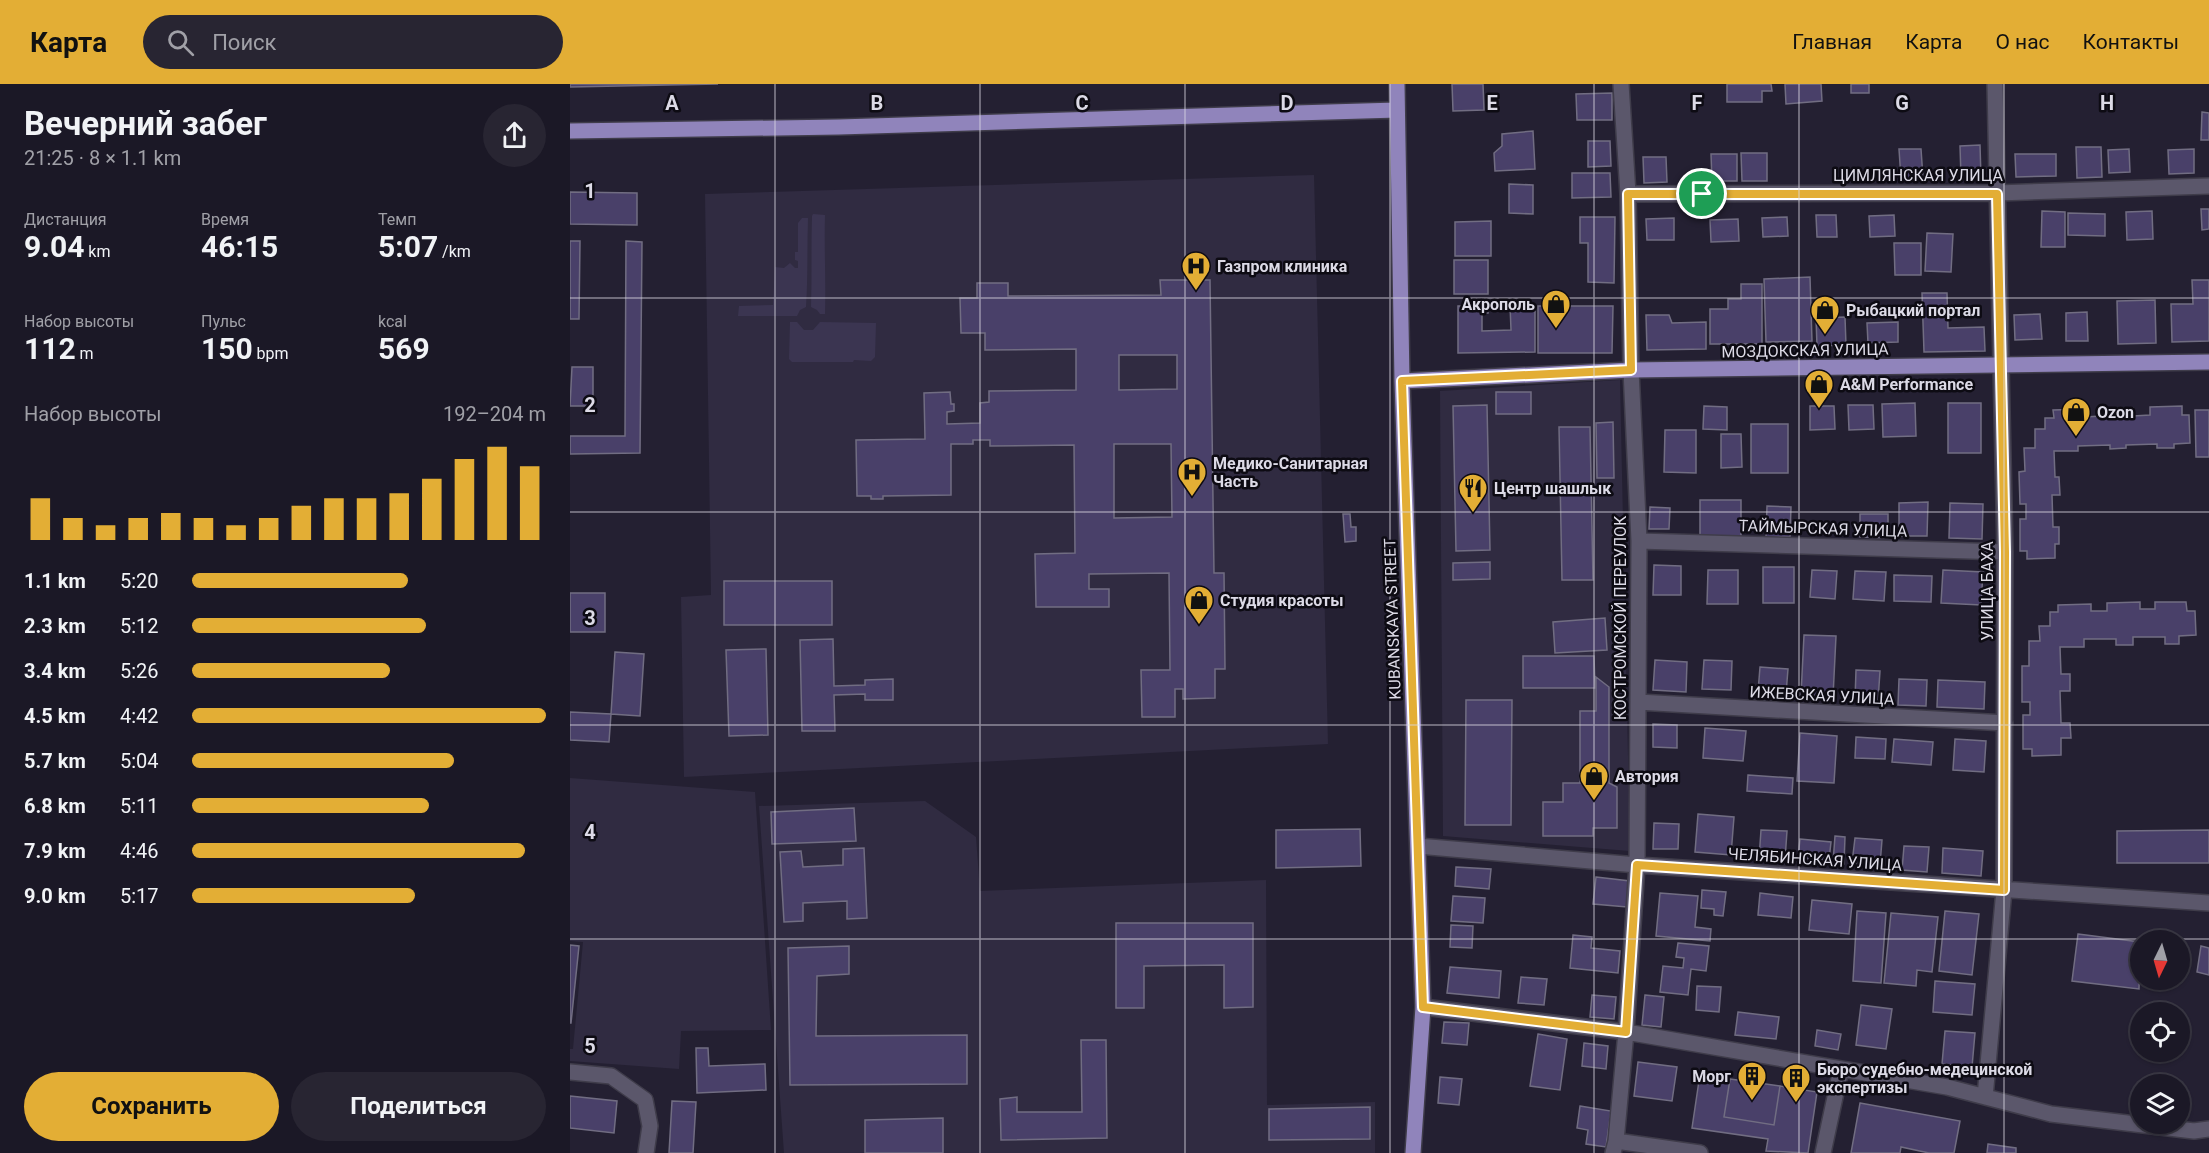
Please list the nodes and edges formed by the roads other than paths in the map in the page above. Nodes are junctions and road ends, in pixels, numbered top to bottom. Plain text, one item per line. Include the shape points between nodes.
1 (1397, 84) edge
2 (1621, 84) edge
3 (1995, 84) edge
4 (1397, 110) junction
5 (570, 131) edge
6 (2209, 186) edge
7 (1628, 194) junction
8 (1997, 194) junction
9 (2209, 362) edge
10 (2001, 364) junction
11 (1631, 370) junction
12 (1402, 381) junction
13 (1639, 541) junction
14 (2005, 552) junction
15 (1638, 702) junction
16 (2005, 723) junction
17 (1418, 846) junction
18 (1637, 865) junction
19 (2004, 890) junction
20 (2209, 903) edge
21 (1423, 1007) junction
22 (1626, 1032) junction
23 (1841, 1069) junction
24 (570, 1072) edge
25 (1985, 1096) junction
26 (2209, 1129) edge
27 (1615, 1147) edge
28 (646, 1153) edge
29 (1413, 1153) edge
30 (1700, 1153) edge
31 (1823, 1153) edge

1 - 4 main road, KUBANSKAYA STREET
2 - 7 street, КОСТРОМСКОЙ ПЕРЕУЛОК
3 - 8 street, УЛИЦА БАХА
4 - 5 main road
4 - 12 main road, KUBANSKAYA STREET
6 - 8 street, ЦИМЛЯНСКАЯ УЛИЦА
7 - 8 street, ЦИМЛЯНСКАЯ УЛИЦА
7 - 11 street, КОСТРОМСКОЙ ПЕРЕУЛОК
8 - 10 street, УЛИЦА БАХА
9 - 10 main road, МОЗДОКСКАЯ УЛИЦА
10 - 11 main road, МОЗДОКСКАЯ УЛИЦА
10 - 14 street, УЛИЦА БАХА
11 - 12 main road, МОЗДОКСКАЯ УЛИЦА
11 - 13 street, КОСТРОМСКОЙ ПЕРЕУЛОК
12 - 17 main road, KUBANSKAYA STREET
13 - 14 street, ТАЙМЫРСКАЯ УЛИЦА
13 - 15 street, КОСТРОМСКОЙ ПЕРЕУЛОК
14 - 16 street, УЛИЦА БАХА
15 - 16 street, ИЖЕВСКАЯ УЛИЦА
15 - 18 street, КОСТРОМСКОЙ ПЕРЕУЛОК
16 - 19 street, УЛИЦА БАХА
17 - 18 street, ЧЕЛЯБИНСКАЯ УЛИЦА
17 - 21 main road, KUBANSKAYA STREET
18 - 19 street, ЧЕЛЯБИНСКАЯ УЛИЦА
18 - 22 street, КОСТРОМСКОЙ ПЕРЕУЛОК
19 - 20 street, ЧЕЛЯБИНСКАЯ УЛИЦА
19 - 25 street, УЛИЦА БАХА
21 - 22 street
21 - 29 main road, KUBANSKAYA STREET
22 - 23 street
22 - 27 street, КОСТРОМСКОЙ ПЕРЕУЛОК
23 - 25 street
23 - 31 street
24 - 28 street via 611,1076 645,1100 650,1126
25 - 26 street via 2051,1114 2194,1131
27 - 30 street

